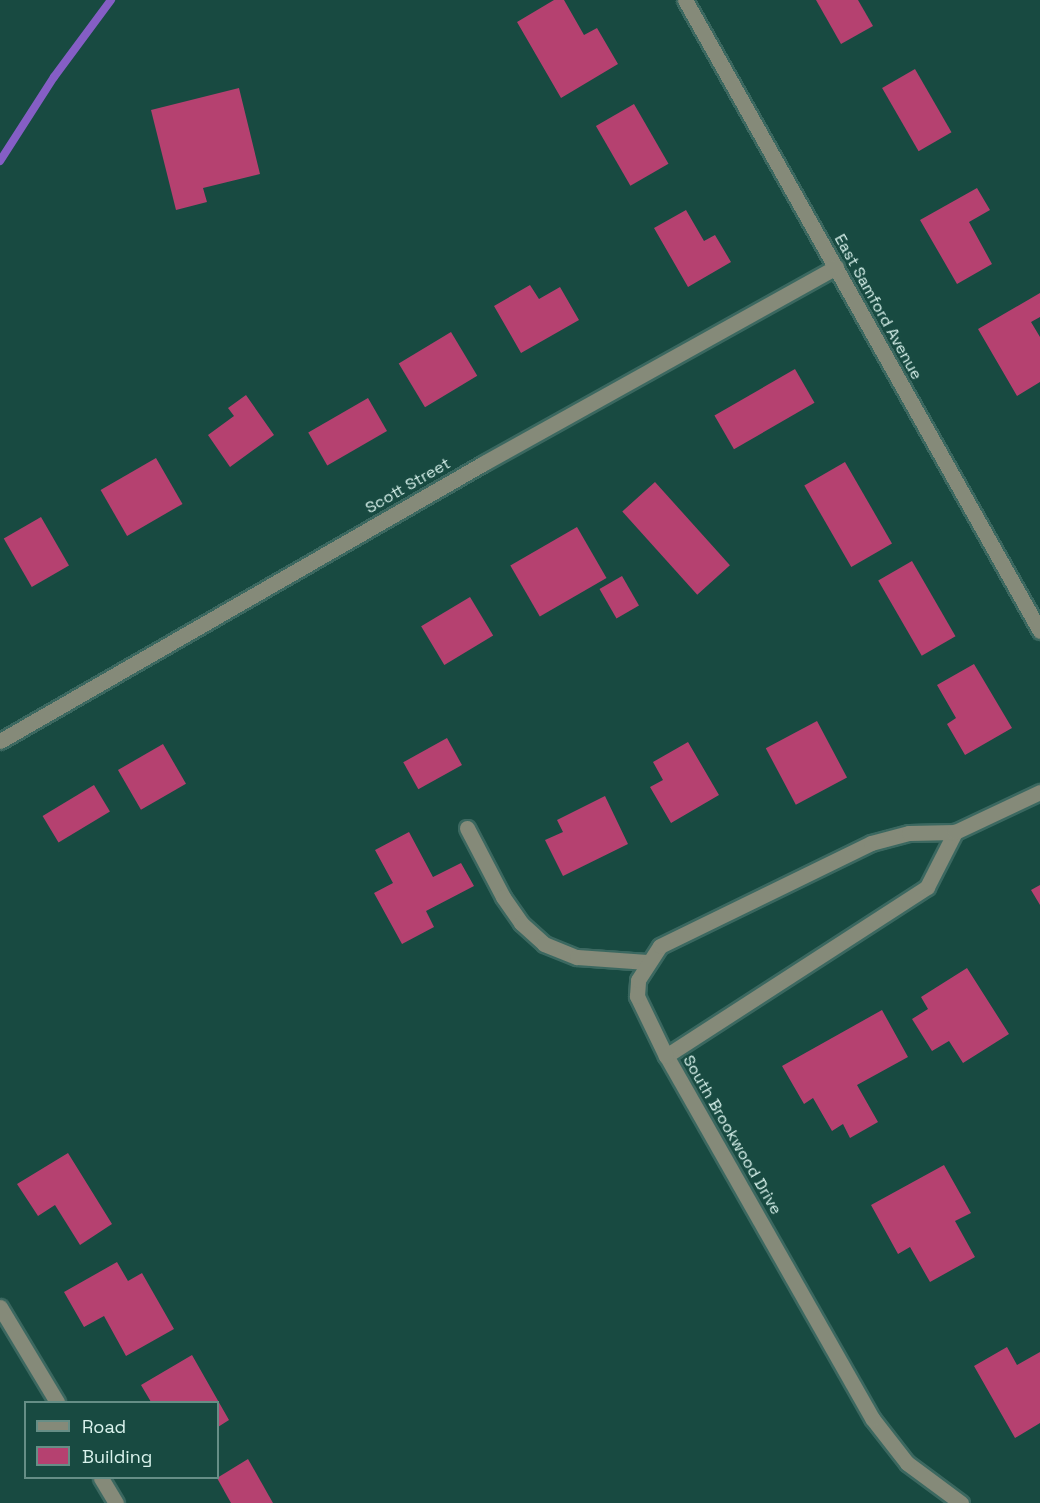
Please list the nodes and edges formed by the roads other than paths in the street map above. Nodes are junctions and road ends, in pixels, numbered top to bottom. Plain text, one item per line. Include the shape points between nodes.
1 (685, 0) edge
2 (836, 267) junction
3 (1040, 631) edge
4 (0, 741) edge
5 (1040, 792) edge
6 (467, 828) dead end
7 (955, 832) junction
8 (647, 962) junction
9 (666, 1056) junction
10 (0, 1307) edge
11 (56, 1401) edge
12 (102, 1479) edge
13 (116, 1503) edge
14 (961, 1503) edge

1 - 2 street, East Samford Avenue
2 - 3 street, East Samford Avenue
2 - 4 street, Scott Street
5 - 7 street
6 - 8 street via 503,897 521,923 544,944 577,957
7 - 8 street via 909,833 871,843 660,946
7 - 9 street, South Brookwood Drive via 927,887
8 - 9 street via 638,980 637,996
9 - 14 street, South Brookwood Drive via 872,1418 907,1463
10 - 11 street
12 - 13 street

